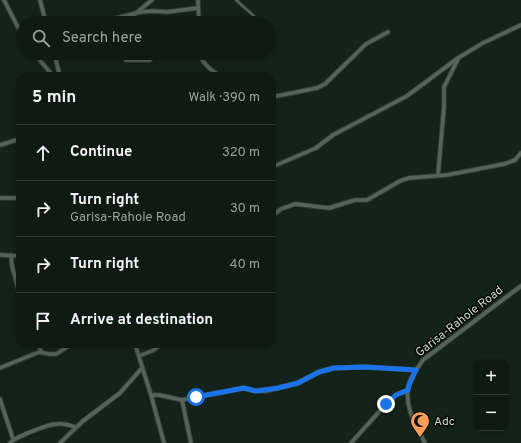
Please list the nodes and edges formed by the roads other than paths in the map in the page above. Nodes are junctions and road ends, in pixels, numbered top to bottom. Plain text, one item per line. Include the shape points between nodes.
1 (4, 0) edge
2 (40, 0) edge
3 (152, 0) edge
4 (198, 0) edge
5 (236, 0) edge
6 (198, 8) junction
7 (135, 14) junction
8 (44, 16) edge
9 (126, 16) edge
10 (133, 16) edge
11 (199, 16) edge
12 (254, 16) edge
13 (16, 23) edge
14 (521, 25) edge
15 (388, 32) dead end
16 (458, 58) junction
17 (40, 60) edge
18 (56, 60) edge
19 (126, 60) edge
20 (150, 60) dead end
21 (203, 60) edge
22 (50, 72) edge
23 (59, 72) edge
24 (214, 72) edge
25 (276, 96) edge
26 (16, 140) edge
27 (0, 145) edge
28 (521, 153) edge
29 (276, 165) edge
30 (438, 175) junction
31 (0, 198) edge
32 (16, 198) edge
33 (276, 213) edge
34 (0, 255) edge
35 (11, 255) junction
36 (16, 256) edge
37 (16, 280) edge
38 (521, 286) edge
39 (40, 348) edge
40 (66, 348) edge
41 (136, 348) edge
42 (156, 348) edge
43 (41, 352) junction
44 (139, 356) junction
45 (0, 368) edge
46 (142, 368) junction
47 (416, 370) junction
48 (408, 390) junction
49 (151, 395) junction
50 (0, 399) edge
51 (182, 400) junction
52 (75, 427) junction
53 (13, 439) junction
54 (10, 443) edge
55 (60, 443) edge
56 (164, 443) edge
57 (191, 443) edge
58 (351, 443) edge
59 (425, 443) edge

1 - 13 street
2 - 8 street
3 - 7 street
4 - 6 street
5 - 12 lane
6 - 7 street
6 - 11 street
7 - 9 street
7 - 10 street
14 - 16 street via 483,42
15 - 25 street via 366,44 324,84 317,88
16 - 29 street via 407,96 333,135 316,148
16 - 30 street via 444,87
17 - 22 street
18 - 23 street
19 - 20 street
21 - 24 street
26 - 27 street
28 - 30 street via 515,160 504,164
30 - 33 street via 418,176 400,181 367,200 355,200 329,208 295,204
31 - 32 street
34 - 35 street
35 - 36 street
35 - 37 street
38 - 47 street, Garisa-Rahole Road via 423,360
39 - 43 street
40 - 43 street via 56,354
41 - 44 street
42 - 44 street
43 - 45 street
44 - 46 street
46 - 49 street
46 - 52 street via 120,393
47 - 48 street, Garisa-Rahole Road
47 - 51 street via 334,368 319,372 298,383 278,388 256,391 244,388
48 - 58 street via 391,399
48 - 59 street, Garisa-Rahole Road via 410,412
49 - 51 street
49 - 56 street
50 - 53 street
51 - 57 street
52 - 53 street via 54,424
52 - 55 street
53 - 54 street

